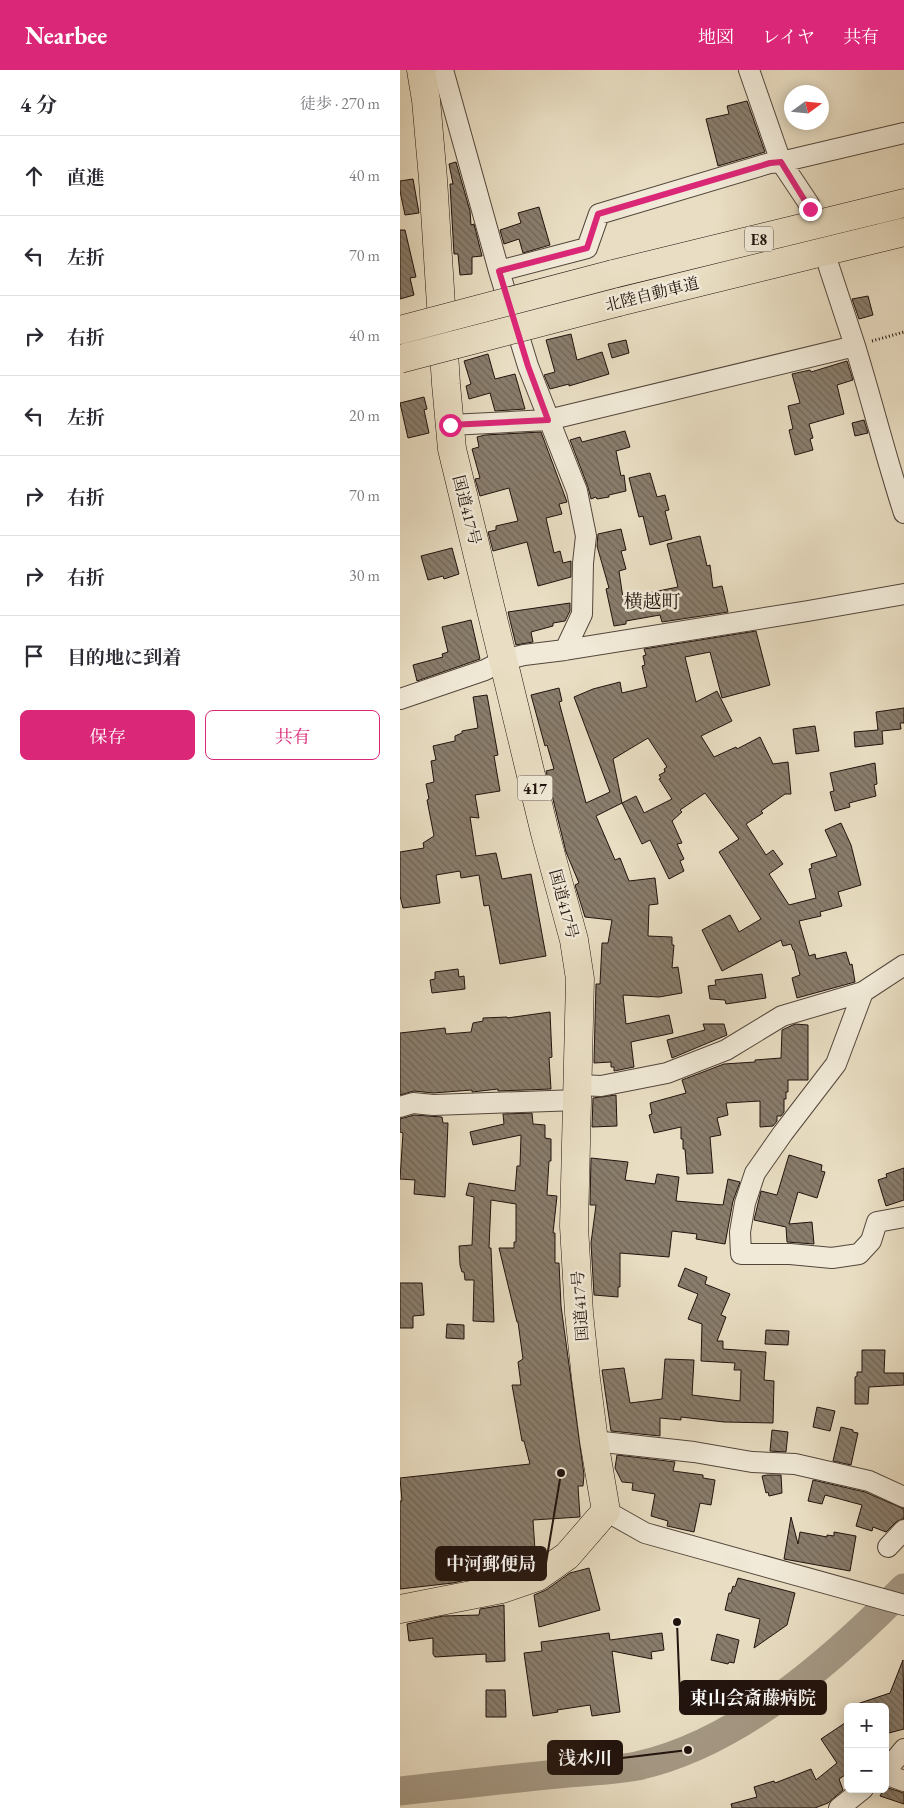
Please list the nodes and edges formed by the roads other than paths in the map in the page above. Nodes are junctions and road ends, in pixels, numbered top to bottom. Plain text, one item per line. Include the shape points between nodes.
1 (421, 70) edge
2 (443, 70) edge
3 (749, 70) edge
4 (904, 133) edge
5 (781, 162) junction
6 (904, 203) edge
7 (810, 209) dead end
8 (904, 232) edge
9 (904, 241) edge
10 (829, 267) dead end
11 (499, 271) junction
12 (656, 292) junction
13 (400, 330) edge
14 (854, 346) junction
15 (400, 359) edge
16 (548, 420) junction
17 (450, 425) junction
18 (904, 513) edge
19 (904, 594) edge
20 (565, 650) junction
21 (504, 660) junction
22 (400, 699) edge
23 (904, 965) edge
24 (863, 992) junction
25 (578, 1093) junction
26 (400, 1107) edge
27 (904, 1218) edge
28 (594, 1441) junction
29 (904, 1497) edge
30 (606, 1511) junction
31 (904, 1530) edge
32 (888, 1547) dead end
33 (904, 1605) edge
34 (400, 1609) edge
35 (904, 1749) edge
36 (889, 1768) edge
37 (889, 1775) edge
38 (904, 1781) edge
39 (858, 1793) edge
40 (839, 1808) edge

1 - 17 highway, 国道417号 / 417 via 433,179
2 - 11 street
3 - 5 street
4 - 5 street
5 - 7 street
5 - 11 street via 598,214 587,248
6 - 13 highway, 北陸自動車道 / E8, bridge
8 - 12 highway, 北陸自動車道 / E8
9 - 12 highway
10 - 14 street
11 - 16 street
12 - 15 highway, 北陸自動車道 / E8, bridge
14 - 16 street
14 - 18 street
16 - 17 street
16 - 20 street via 577,491 586,536 582,614
17 - 21 highway, 国道417号 / 417 via 452,449
19 - 20 street
20 - 21 street
21 - 22 street
21 - 25 highway, 国道417号 / 417 via 574,940 580,979
23 - 24 street
24 - 25 street via 782,1016 726,1050 667,1074
24 - 27 street via 836,1064 755,1172 740,1232 741,1254 832,1258 859,1254 871,1241 877,1222
25 - 26 street via 433,1105 413,1103
25 - 28 highway, 国道417号 / 417 via 574,1226 579,1313
28 - 29 street via 752,1462 795,1464 869,1482
28 - 30 highway, 国道417号 / 417
30 - 33 street via 645,1533
30 - 34 highway via 567,1556 537,1577 502,1589
31 - 32 street
35 - 36 street
37 - 38 street
39 - 40 street

